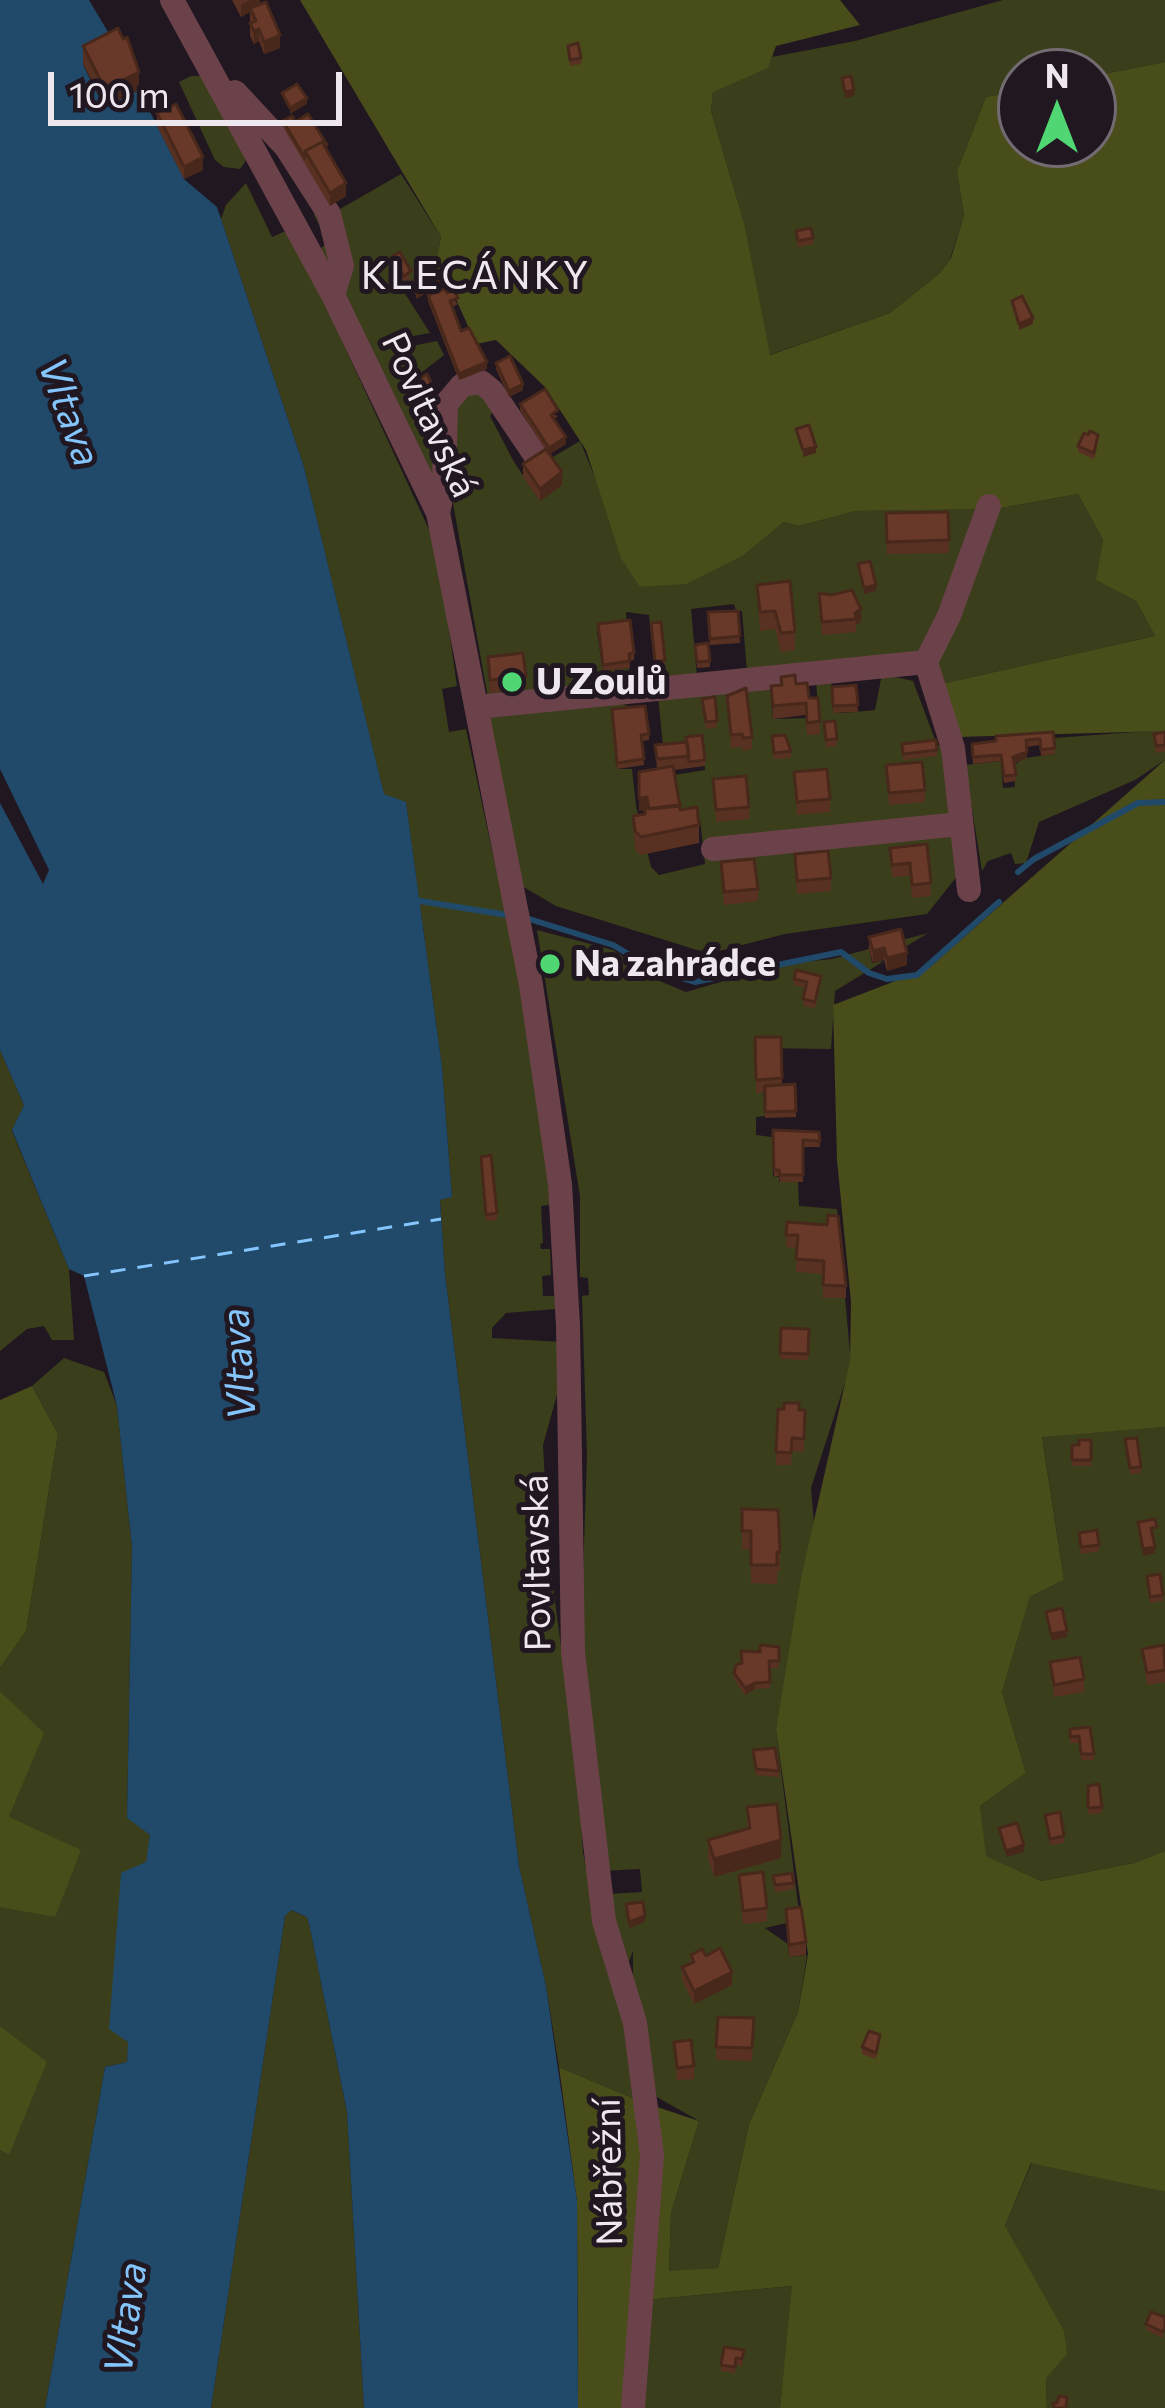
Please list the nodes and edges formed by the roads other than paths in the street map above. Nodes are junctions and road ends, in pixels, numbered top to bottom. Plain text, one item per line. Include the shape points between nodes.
1 (172, 0) edge
2 (225, 98) junction
3 (332, 295) junction
4 (535, 455) edge
5 (988, 506) dead end
6 (438, 513) junction
7 (926, 662) junction
8 (477, 707) junction
9 (960, 824) junction
10 (713, 848) dead end
11 (969, 890) dead end
12 (608, 1939) joint
13 (634, 2408) edge

1 - 2 street, Povltavská
2 - 3 street, Povltavská
2 - 3 street via 235,92 286,147 329,214 342,266
3 - 6 street, Povltavská
4 - 6 street via 492,391 481,382 462,385 446,404
5 - 7 street
6 - 8 street, Povltavská
7 - 8 street
7 - 9 street via 952,748
8 - 12 street, Povltavská via 560,1184 573,1652
9 - 10 street
9 - 11 street
12 - 13 street, Nábřežní via 635,2024 652,2155

